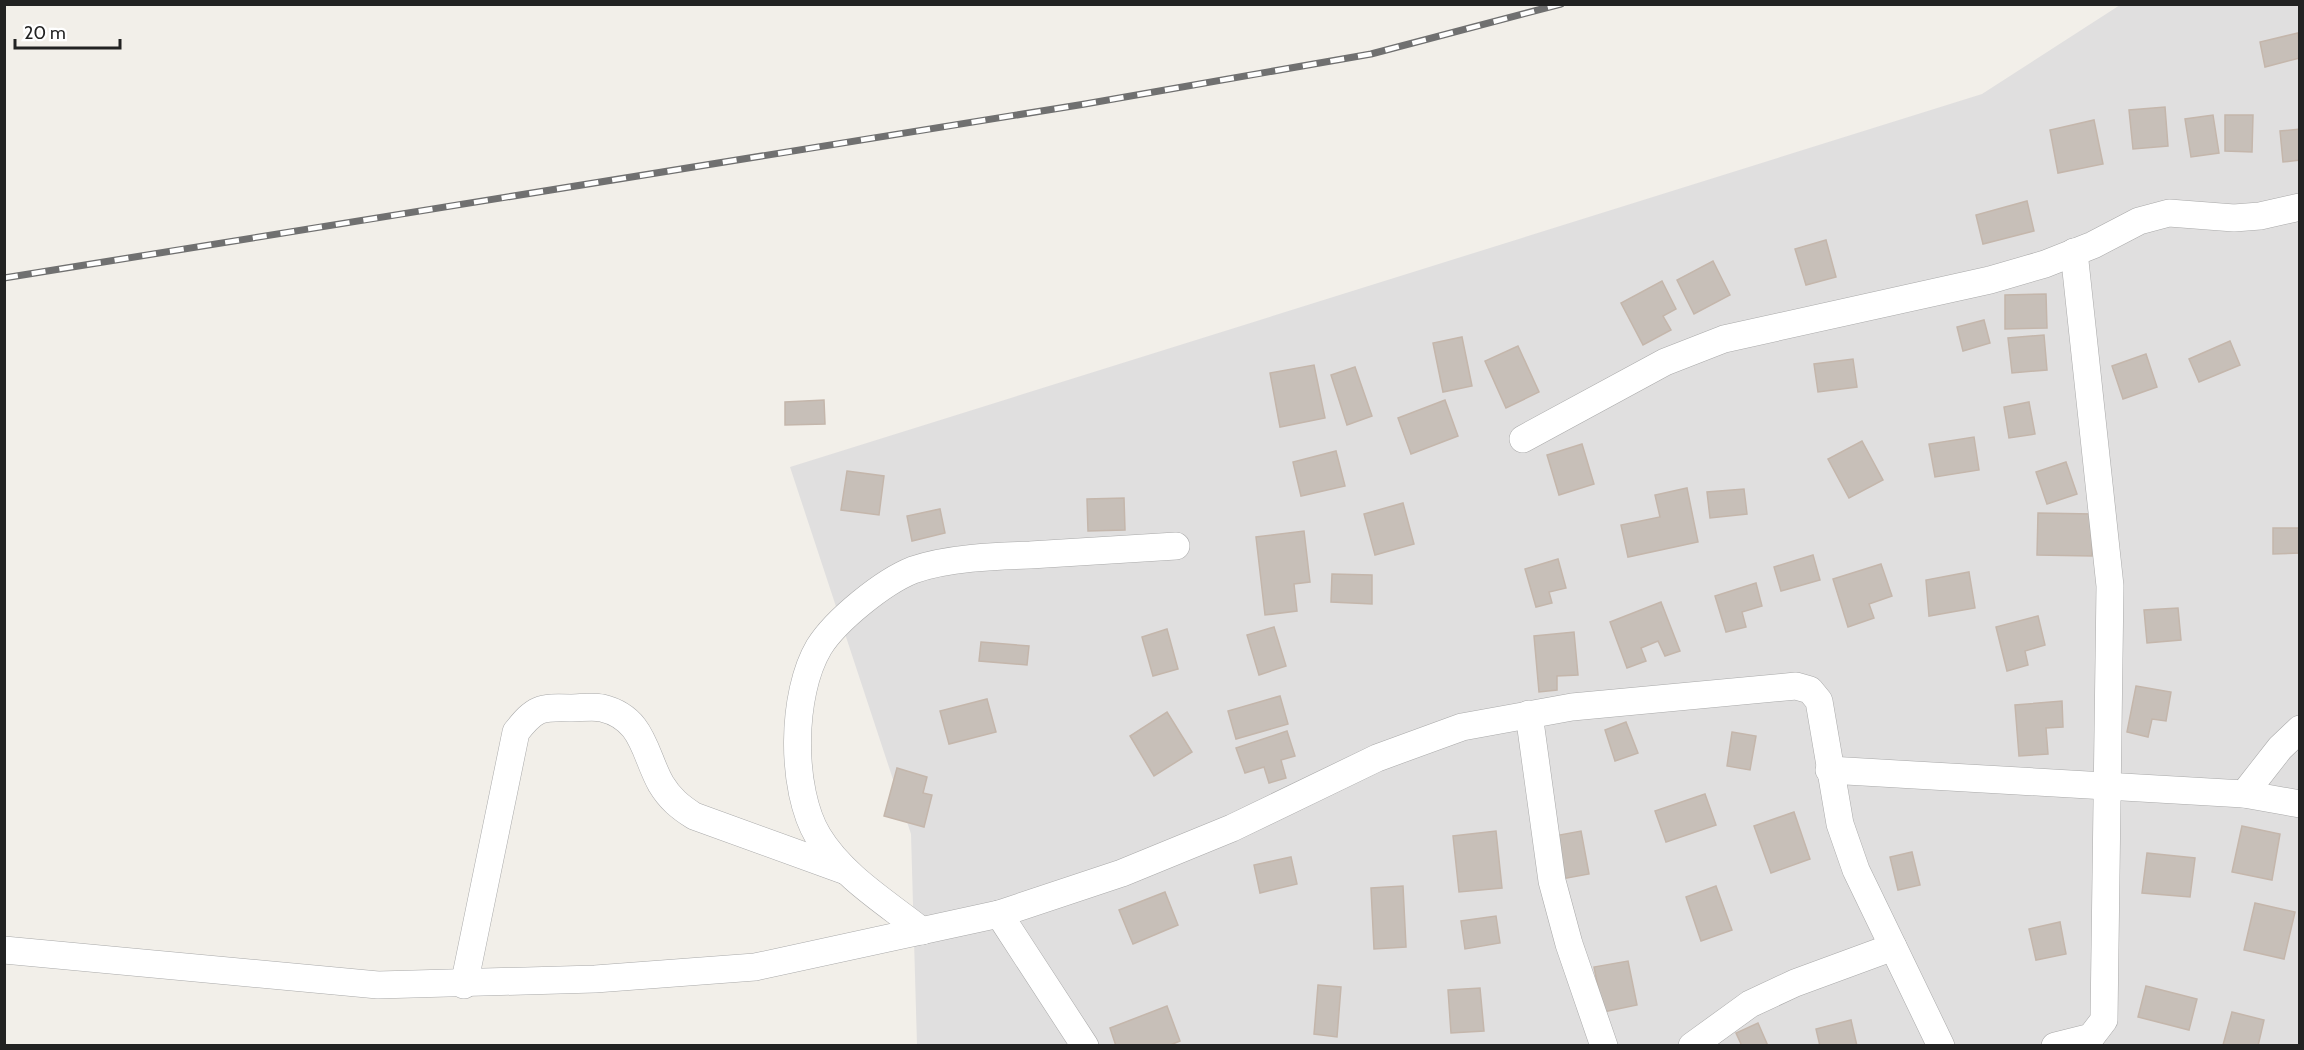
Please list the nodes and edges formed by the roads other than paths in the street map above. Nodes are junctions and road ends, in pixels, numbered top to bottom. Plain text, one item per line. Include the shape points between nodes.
1 (2300, 207) edge
2 (2074, 252) junction
3 (1523, 439) dead end
4 (1176, 546) dead end
5 (1529, 714) junction
6 (2300, 729) edge
7 (1829, 770) junction
8 (2107, 788) junction
9 (2244, 794) junction
10 (2300, 804) edge
11 (846, 871) junction
12 (999, 914) junction
13 (922, 931) junction
14 (1893, 947) junction
15 (4, 950) edge
16 (464, 985) junction
17 (1085, 1046) edge
18 (1604, 1046) edge
19 (1692, 1046) edge
20 (1941, 1046) edge
21 (2055, 1046) edge

1 - 2 street via 2234,218 2169,213 2139,221
2 - 3 street via 1990,280 1724,339 1665,362
2 - 8 street via 2110,586
4 - 11 street via 980,557 913,570 864,600 820,647 802,690 796,749 804,796 818,836
5 - 7 street via 1796,687 1810,690 1819,701
5 - 12 street via 1462,727 1377,758 1232,828 1133,869
5 - 18 street via 1551,881
6 - 9 street
7 - 8 street
7 - 14 street via 1840,824 1856,870
8 - 9 street
8 - 21 street via 2104,1020 2091,1037
9 - 10 street
11 - 13 street
11 - 16 street via 694,816 674,803 661,784 639,732 624,718 602,708 542,707 528,716 516,732
12 - 13 street
12 - 17 street
13 - 16 street via 755,967
14 - 19 street via 1750,1004
14 - 20 street
15 - 16 street via 378,986

